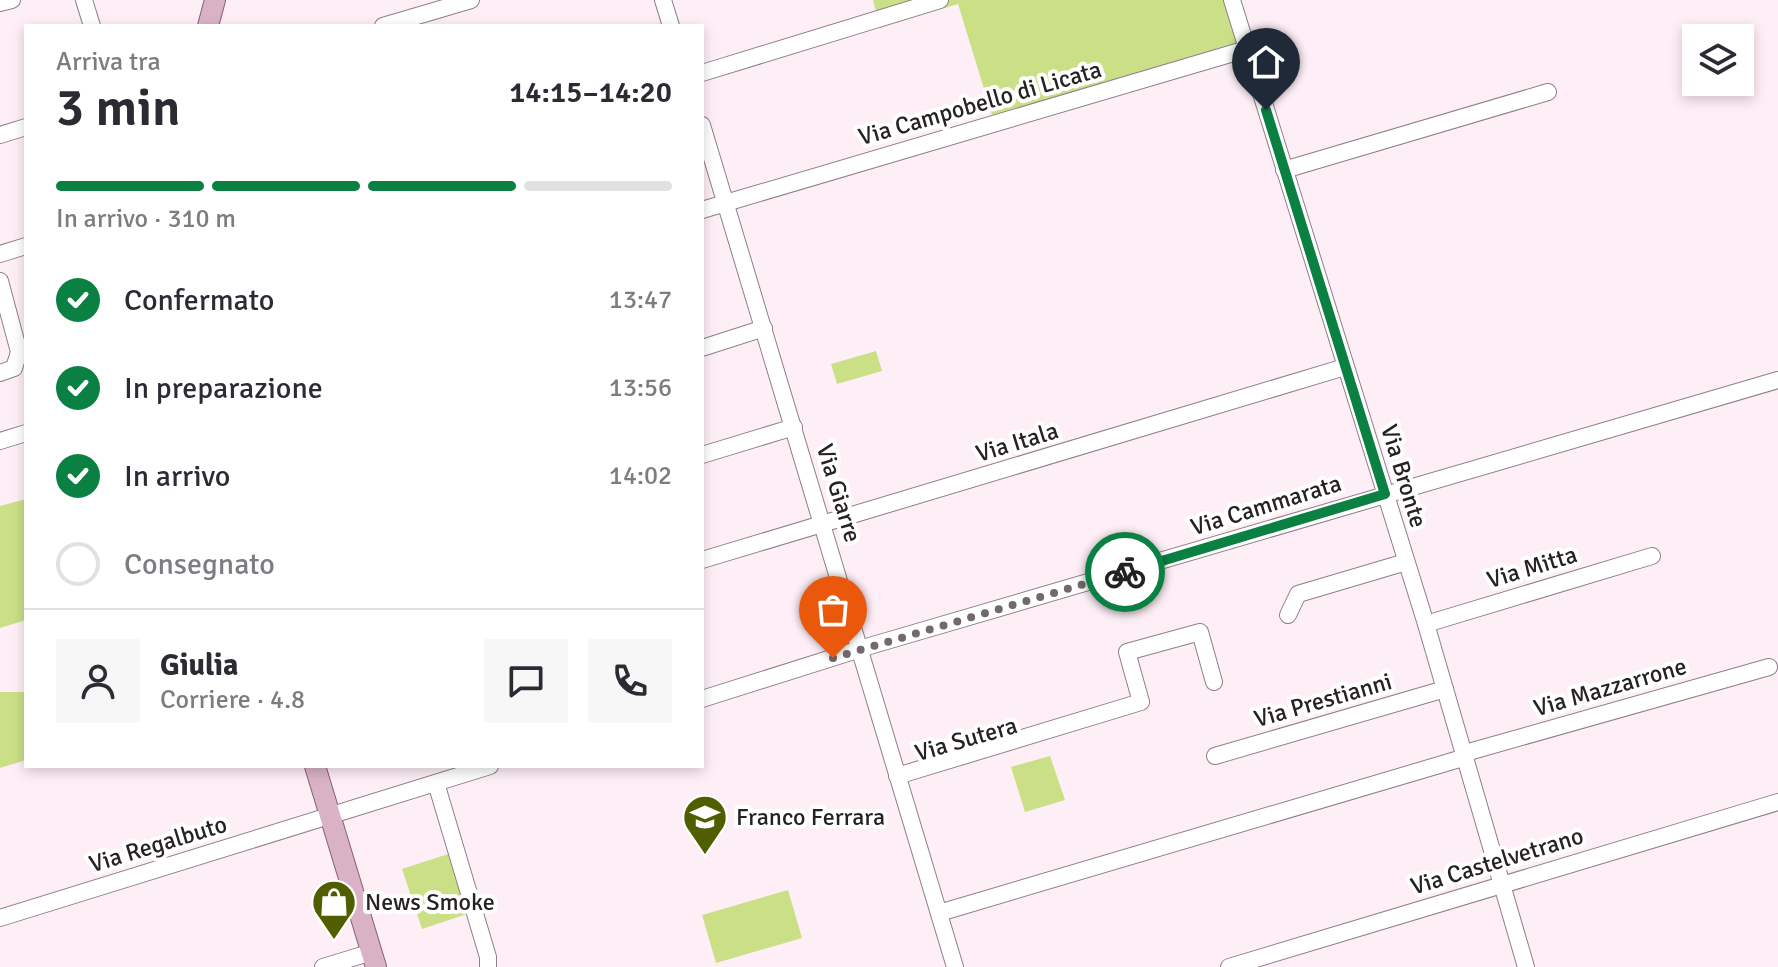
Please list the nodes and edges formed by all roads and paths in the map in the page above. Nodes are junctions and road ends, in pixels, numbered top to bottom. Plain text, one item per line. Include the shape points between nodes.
1 (12, 0) edge
2 (84, 0) edge
3 (215, 0) edge
4 (471, 0) edge
5 (663, 0) edge
6 (940, 0) edge
7 (1232, 0) edge
8 (0, 3) edge
9 (91, 24) edge
10 (209, 24) edge
11 (390, 24) edge
12 (670, 24) edge
13 (1247, 49) junction
14 (704, 72) edge
15 (1548, 92) dead end
16 (24, 128) edge
17 (704, 131) edge
18 (0, 135) edge
19 (1284, 170) junction
20 (727, 203) junction
21 (704, 209) edge
22 (24, 247) edge
23 (0, 254) edge
24 (0, 281) edge
25 (764, 328) junction
26 (704, 347) edge
27 (1345, 367) junction
28 (0, 373) edge
29 (1778, 380) edge
30 (794, 427) junction
31 (24, 434) edge
32 (0, 441) edge
33 (704, 454) edge
34 (1385, 494) junction
35 (824, 525) junction
36 (1652, 556) dead end
37 (704, 559) edge
38 (1406, 562) junction
39 (1288, 615) dead end
40 (1426, 624) junction
41 (859, 649) junction
42 (1769, 667) dead end
43 (1214, 682) dead end
44 (1445, 689) junction
45 (704, 698) edge
46 (1106, 723) dead end
47 (1465, 755) junction
48 (1215, 756) dead end
49 (316, 768) edge
50 (484, 768) edge
51 (898, 780) junction
52 (436, 783) junction
53 (1778, 802) edge
54 (331, 816) junction
55 (1502, 885) junction
56 (939, 913) junction
57 (0, 918) edge
58 (374, 960) edge
59 (323, 967) edge
60 (488, 967) edge
61 (955, 967) edge
62 (1229, 967) edge
63 (1526, 967) edge

1 - 8 street
2 - 9 street
3 - 10 main road
4 - 11 street
5 - 12 street
6 - 14 street
7 - 13 street, Via Bronte
13 - 19 street, Via Bronte
13 - 20 street, Via Campobello di Licata
15 - 19 street
16 - 18 street
17 - 20 street, Via Giarre
19 - 27 street, Via Bronte
20 - 21 street, Via Campobello di Licata
20 - 25 street, Via Giarre
22 - 23 street
24 - 28 street via 19,355 14,368
25 - 26 street
25 - 30 street, Via Giarre
27 - 34 street, Via Bronte
27 - 35 street, Via Itala
29 - 34 street, Via Cammarata
30 - 33 street
30 - 35 street, Via Giarre
31 - 32 street
34 - 38 street, Via Bronte
34 - 41 street, Via Cammarata
35 - 37 street, Via Itala
35 - 41 street, Via Giarre
36 - 40 street, Via Mitta
38 - 39 street via 1298,594
38 - 40 street, Via Bronte
40 - 44 street, Via Bronte
41 - 45 street, Via Cammarata
41 - 51 street, Via Giarre
42 - 47 street, Via Mazzarrone
43 - 51 street via 1200,632 1127,652 1141,702
44 - 47 street, Via Bronte
44 - 48 street, Via Prestianni
46 - 51 street, Via Sutera
47 - 55 street, Via Bronte
47 - 56 street, Via Mazzarrone
49 - 54 main road
50 - 52 street, Via Regalbuto
51 - 56 street, Via Giarre
52 - 54 street, Via Regalbuto
52 - 60 street
53 - 55 street, Via Castelvetrano
54 - 57 street, Via Regalbuto
54 - 58 main road
55 - 62 street, Via Castelvetrano
55 - 63 street, Via Bronte
56 - 61 street, Via Giarre
58 - 59 street

